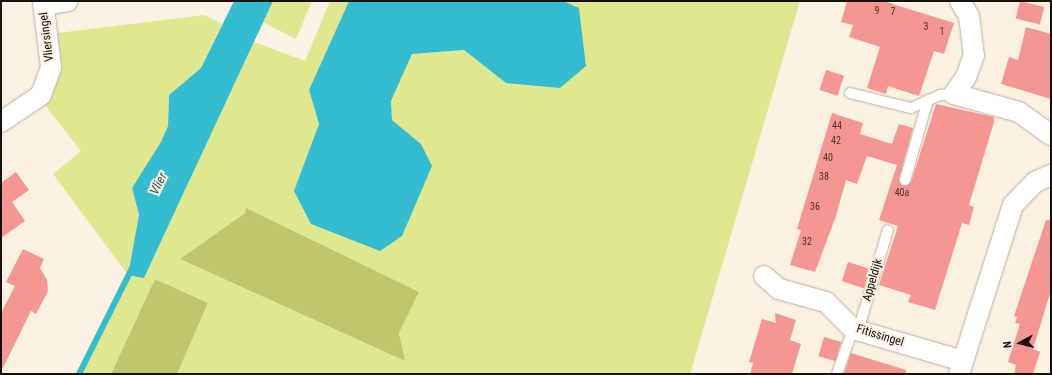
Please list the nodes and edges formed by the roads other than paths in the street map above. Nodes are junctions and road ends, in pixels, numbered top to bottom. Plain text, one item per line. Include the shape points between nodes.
1 (68, 1) edge
2 (959, 1) edge
3 (43, 3) edge
4 (850, 93) dead end
5 (954, 94) junction
6 (928, 100) junction
7 (1, 122) edge
8 (1051, 135) edge
9 (1051, 175) edge
10 (905, 180) dead end
11 (888, 230) dead end
12 (764, 276) dead end
13 (856, 330) junction
14 (961, 368) edge
15 (837, 374) edge

1 - 3 street
2 - 5 street via 969,16 974,54 966,77
3 - 7 street, Vliersingel via 51,67 41,95
4 - 6 lane via 911,108
5 - 6 lane via 940,95
5 - 8 street via 1019,112
6 - 10 lane
9 - 14 street, Fitissingel via 1035,182 1013,205
11 - 13 lane, Appeldijk
12 - 13 street, Fitissingel via 779,289 826,302
13 - 14 street, Fitissingel
13 - 15 lane, Appeldijk

